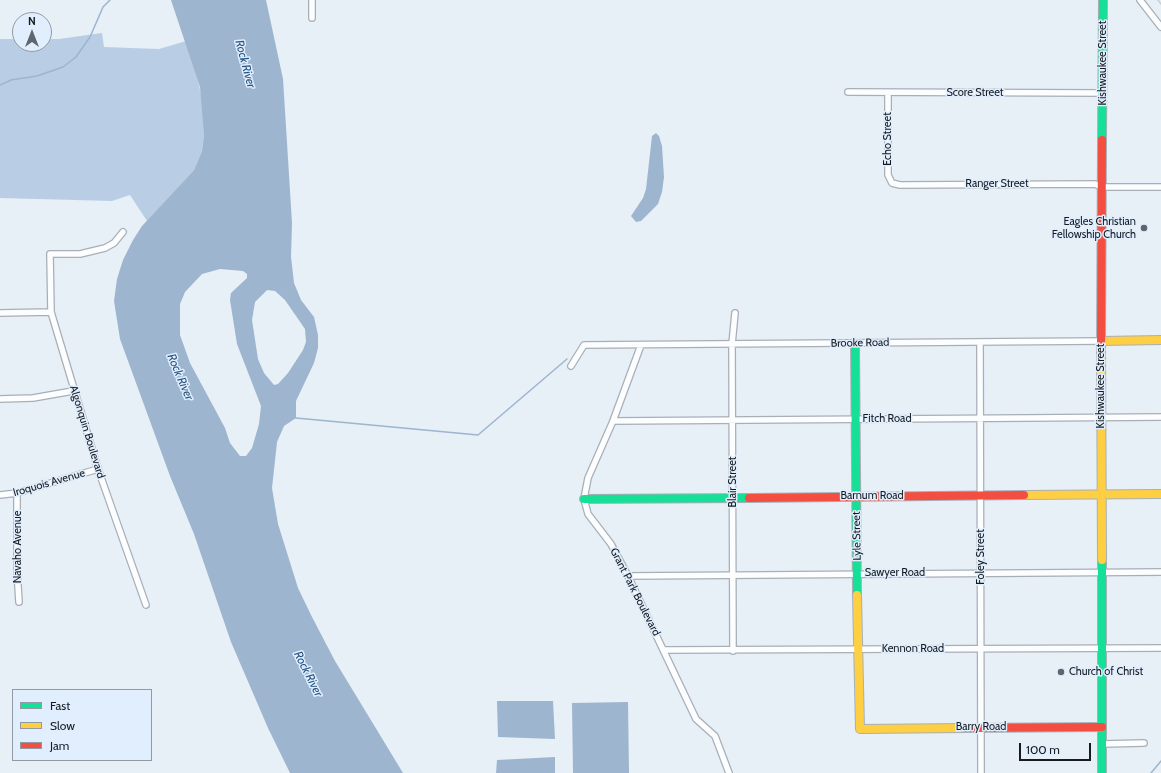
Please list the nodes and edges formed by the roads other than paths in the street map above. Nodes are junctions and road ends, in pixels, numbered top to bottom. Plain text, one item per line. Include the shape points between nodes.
1 (312, 0) edge
2 (1103, 0) edge
3 (1140, 0) edge
4 (312, 18) dead end
5 (1161, 28) edge
6 (848, 92) dead end
7 (888, 93) junction
8 (1103, 93) junction
9 (892, 183) joint
10 (1100, 187) junction
11 (1161, 187) edge
12 (123, 232) dead end
13 (51, 312) junction
14 (0, 313) edge
15 (735, 313) dead end
16 (1161, 340) edge
17 (1101, 341) junction
18 (980, 342) junction
19 (732, 344) junction
20 (855, 344) junction
21 (641, 345) junction
22 (571, 366) dead end
23 (73, 391) junction
24 (0, 398) edge
25 (1161, 417) edge
26 (980, 418) junction
27 (1101, 418) junction
28 (855, 419) junction
29 (732, 420) junction
30 (613, 422) junction
31 (98, 469) junction
32 (17, 493) junction
33 (1101, 494) junction
34 (1161, 494) edge
35 (0, 495) edge
36 (980, 495) junction
37 (856, 496) junction
38 (733, 497) junction
39 (584, 499) junction
40 (981, 572) junction
41 (1101, 572) junction
42 (1161, 572) edge
43 (858, 573) junction
44 (733, 574) junction
45 (628, 576) junction
46 (19, 602) dead end
47 (146, 606) dead end
48 (1101, 648) junction
49 (1161, 648) edge
50 (857, 649) junction
51 (981, 649) junction
52 (665, 650) junction
53 (733, 651) junction
54 (981, 727) junction
55 (1102, 727) junction
56 (860, 729) joint
57 (1144, 743) dead end
58 (1102, 744) junction
59 (729, 773) edge
60 (981, 773) edge
61 (1102, 773) edge

1 - 4 street
2 - 8 street, Kishwaukee Street
3 - 5 street
6 - 7 street, Score Street
7 - 8 street, Score Street
7 - 9 street, Echo Street via 888,175
8 - 10 street, Kishwaukee Street
9 - 10 street, Ranger Street via 1095,184
10 - 11 street, Ranger Street
10 - 17 street, Kishwaukee Street
12 - 13 street, Algonquin Boulevard via 114,243 105,248 80,254 50,254
13 - 14 street
13 - 23 street, Algonquin Boulevard
15 - 19 street, Blair Street
16 - 17 street, Brooke Road
17 - 18 street, Brooke Road
17 - 27 street, Kishwaukee Street
18 - 20 street, Brooke Road
18 - 26 street, Foley Street
19 - 20 street, Brooke Road
19 - 21 street, Brooke Road
19 - 29 street, Blair Street
20 - 28 street, Lyle Street
21 - 22 street, Brooke Road via 584,345
21 - 30 street
23 - 24 street via 33,398
23 - 31 street, Algonquin Boulevard
25 - 27 street, Fitch Road
26 - 27 street, Fitch Road
26 - 28 street, Fitch Road
26 - 36 street, Foley Street
27 - 33 street, Kishwaukee Street
28 - 29 street, Fitch Road
28 - 37 street, Lyle Street
29 - 30 street, Fitch Road
29 - 38 street, Blair Street
30 - 39 street via 588,478
31 - 32 street, Iroquois Avenue
31 - 47 street, Algonquin Boulevard
32 - 35 street, Iroquois Avenue
32 - 46 street, Navaho Avenue
33 - 34 street, Barnum Road
33 - 36 street, Barnum Road
33 - 41 street, Kishwaukee Street
36 - 37 street, Barnum Road
36 - 40 street, Foley Street
37 - 38 street, Barnum Road
37 - 43 street, Lyle Street
38 - 39 street, Barnum Road
38 - 44 street, Blair Street
39 - 45 street, Grant Park Boulevard via 588,514 611,544
40 - 41 street, Sawyer Road
40 - 43 street, Sawyer Road
40 - 51 street, Foley Street
41 - 42 street, Sawyer Road
41 - 48 street, Kishwaukee Street
43 - 44 street, Sawyer Road
43 - 50 street, Lyle Street
44 - 45 street, Sawyer Road
44 - 53 street, Blair Street
45 - 52 street, Grant Park Boulevard
48 - 49 street, Kennon Road
48 - 51 street, Kennon Road
48 - 55 street, Kishwaukee Street
50 - 51 street, Kennon Road
50 - 53 street, Kennon Road
50 - 56 street, Lyle Street
51 - 54 street, Foley Street
52 - 53 street, Kennon Road
52 - 59 street, Grant Park Boulevard via 696,719 715,736
54 - 55 street, Barry Road
54 - 56 street, Barry Road
54 - 60 street, Foley Street
55 - 58 street, Kishwaukee Street
57 - 58 street
58 - 61 street, Kishwaukee Street

